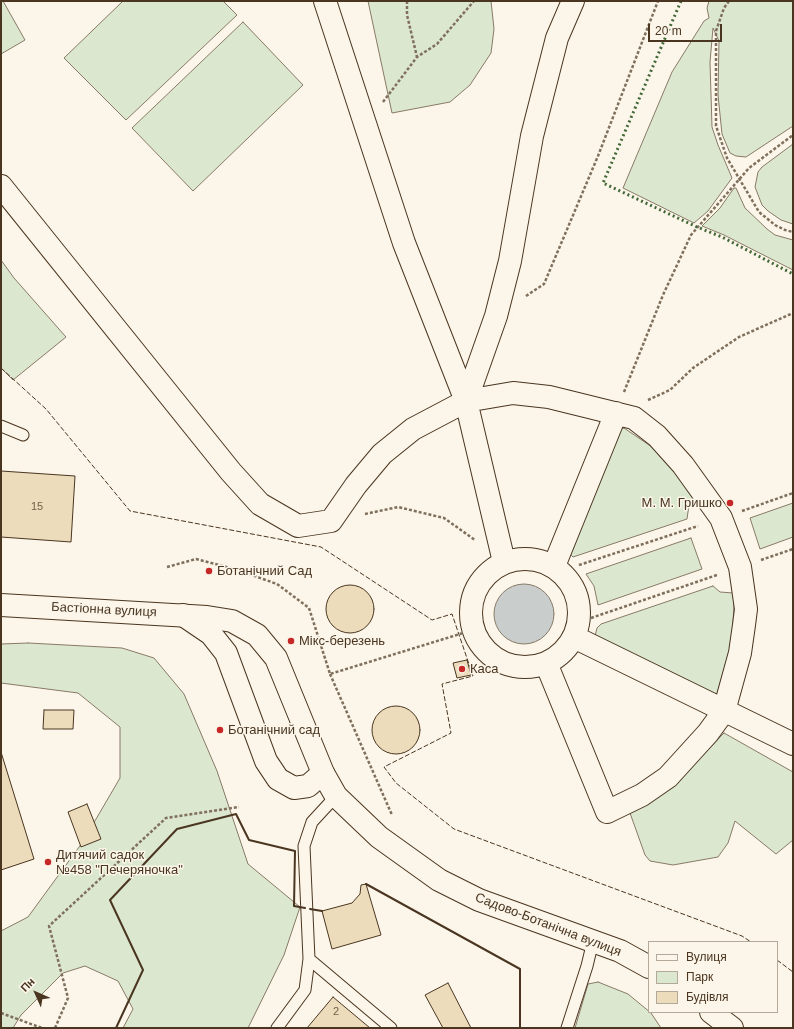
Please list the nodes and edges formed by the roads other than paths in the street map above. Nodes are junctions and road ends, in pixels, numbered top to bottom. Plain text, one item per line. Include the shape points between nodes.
1 (325, 1) edge
2 (573, 1) edge
3 (1, 186) edge
4 (466, 401) junction
5 (616, 413) junction
6 (1, 426) edge
7 (23, 435) dead end
8 (504, 562) junction
9 (557, 569) junction
10 (1, 605) edge
11 (183, 615) junction
12 (207, 617) joint
13 (576, 629) junction
14 (546, 663) junction
15 (724, 711) junction
16 (793, 744) edge
17 (323, 773) junction
18 (336, 796) junction
19 (593, 941) junction
20 (310, 959) junction
21 (648, 966) edge
22 (712, 1013) edge
23 (277, 1028) edge
24 (391, 1028) edge
25 (567, 1028) edge
26 (732, 1028) edge

1 - 4 street via 404,243
2 - 4 street via 557,38 532,136 510,261 496,316
3 - 4 street via 226,466 260,504 298,526 331,521 382,454 413,429
4 - 5 street via 513,393 549,397
4 - 8 street
5 - 9 street
5 - 15 street via 634,418 657,436 683,465 721,518 740,567 746,609 740,653
6 - 7 lane
8 - 9 street via 529,558 540,560
8 - 14 street via 492,569 474,592 470,618 473,630 482,646 494,658 511,666 529,667
9 - 13 street via 572,584 577,596 579,608
10 - 11 street, Бастіонна вулиця
11 - 12 street, Бастіонна вулиця
11 - 17 street via 211,634 226,654 266,762 278,779 294,788 308,786
12 - 17 street, Садово-Ботанічна вулиця via 232,621 257,635 276,658
13 - 14 street via 567,648
13 - 15 street
14 - 15 street via 607,812 642,795 668,777 708,734
15 - 16 street
17 - 18 street, Садово-Ботанічна вулиця
18 - 19 street, Садово-Ботанічна вулиця via 379,837 439,880 479,900
18 - 20 lane via 312,822 304,846
19 - 21 street, Садово-Ботанічна вулиця via 620,951
19 - 25 lane
20 - 23 lane via 305,990
20 - 24 lane
22 - 26 street

